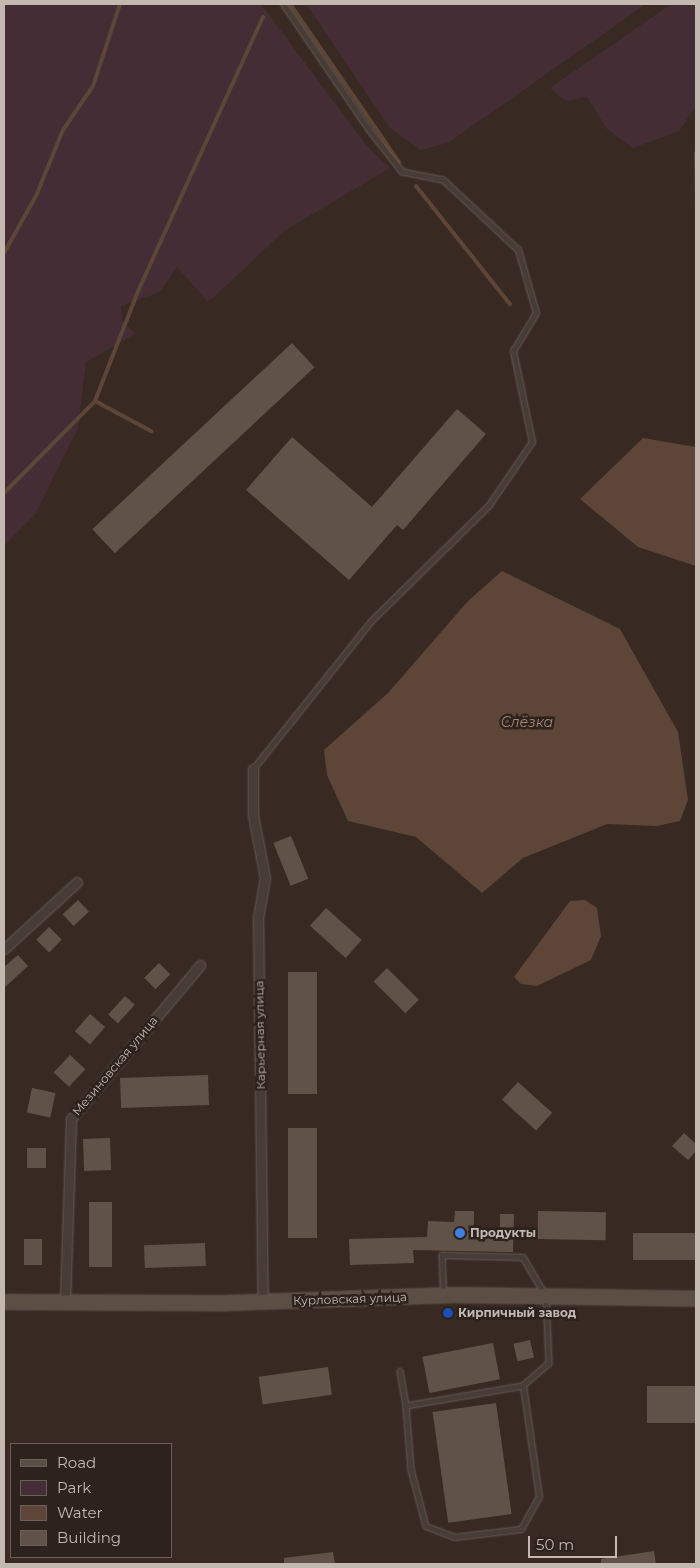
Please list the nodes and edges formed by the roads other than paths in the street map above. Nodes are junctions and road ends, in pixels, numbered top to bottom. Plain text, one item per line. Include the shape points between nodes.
1 (284, 4) edge
2 (253, 769) joint
3 (77, 882) dead end
4 (4, 949) edge
5 (200, 965) dead end
6 (443, 1296) junction
7 (546, 1296) junction
8 (696, 1299) edge
9 (65, 1301) junction
10 (4, 1302) edge
11 (263, 1302) junction
12 (400, 1371) dead end
13 (523, 1386) junction
14 (406, 1406) junction

1 - 2 lane via 369,130 402,172 443,180 518,250 536,313 512,351 532,442 489,505 370,621
2 - 11 street, Карьерная улица via 253,815 264,878 258,916
3 - 4 street
5 - 9 street, Мезиновская улица via 71,1118
6 - 7 main road, Курловская улица
6 - 7 lane via 442,1255 524,1258
6 - 11 main road, Курловская улица
7 - 8 main road, Курловская улица
7 - 13 lane via 549,1363
9 - 10 main road, Курловская улица
9 - 11 main road, Курловская улица
12 - 14 lane
13 - 14 lane
13 - 14 lane via 539,1497 521,1529 454,1538 426,1526 411,1469

